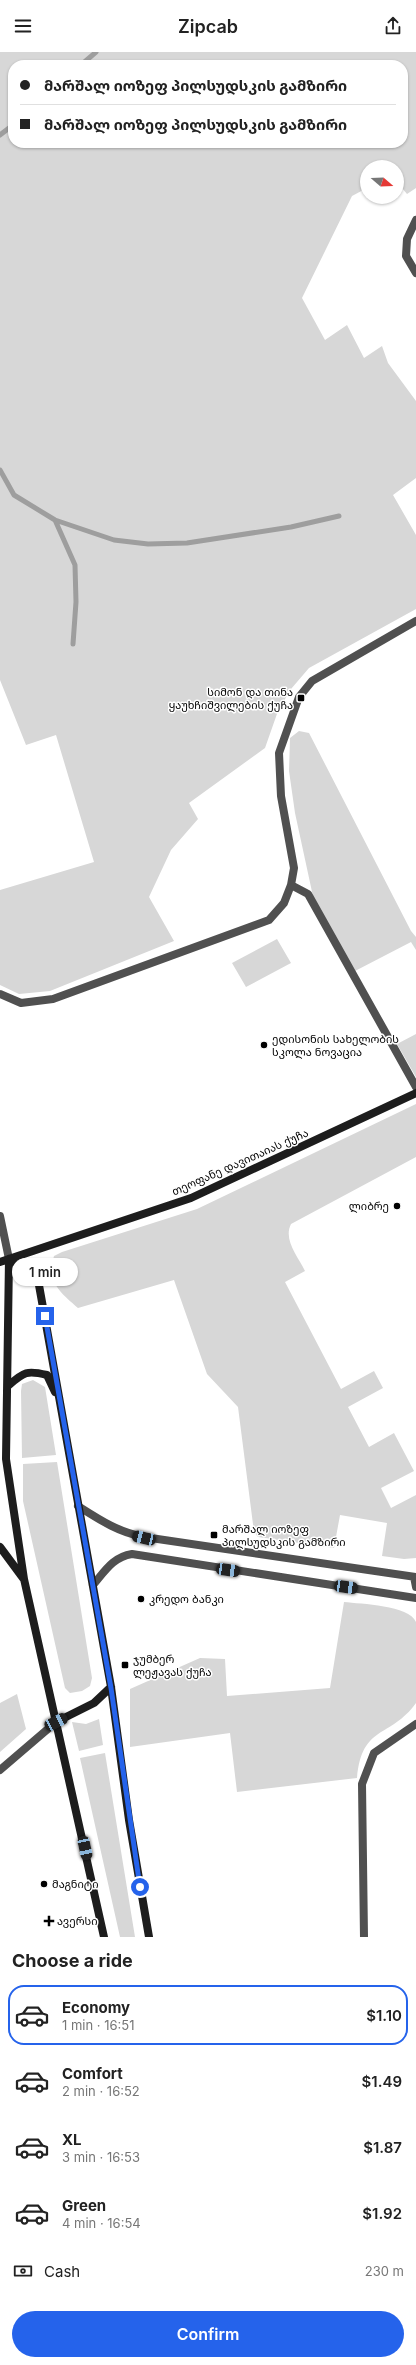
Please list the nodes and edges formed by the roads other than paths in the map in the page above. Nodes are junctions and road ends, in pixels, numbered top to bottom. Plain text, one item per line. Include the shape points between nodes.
1 (416, 220) edge
2 (416, 273) edge
3 (416, 621) edge
4 (291, 885) junction
5 (0, 994) edge
6 (416, 1086) edge
7 (416, 1093) edge
8 (0, 1216) edge
9 (9, 1259) junction
10 (0, 1262) edge
11 (8, 1385) junction
12 (60, 1402) junction
13 (3, 1461) edge
14 (78, 1506) junction
15 (0, 1546) edge
16 (415, 1577) edge
17 (24, 1579) junction
18 (93, 1585) junction
19 (416, 1587) edge
20 (416, 1598) edge
21 (111, 1688) junction
22 (56, 1722) junction
23 (416, 1724) edge
24 (0, 1770) edge
25 (104, 1937) edge
26 (149, 1937) edge
27 (364, 1937) edge

1 - 2 street via 406,239 406,256
3 - 4 street via 312,681 298,697 279,753 281,796 294,868
4 - 5 street via 284,904 268,920 191,950 53,999 21,1003
4 - 6 street via 308,894
7 - 9 main road, თეოფანე დავითაიას ქუჩა via 191,1198
8 - 9 street
9 - 10 main road, თეოფანე დავითაიას ქუჩა
9 - 11 main road
9 - 12 main road via 37,1274
11 - 12 main road via 21,1374 32,1371 47,1375
11 - 13 main road
12 - 14 main road
13 - 17 main road
14 - 16 street via 123,1533 144,1538
14 - 18 main road
15 - 17 main road
16 - 19 street
17 - 22 main road
18 - 20 street via 112,1562 120,1556 132,1554
18 - 21 main road
21 - 22 main road via 94,1703
21 - 26 main road via 129,1820
22 - 24 street
22 - 25 main road
23 - 27 street via 374,1753 362,1784

